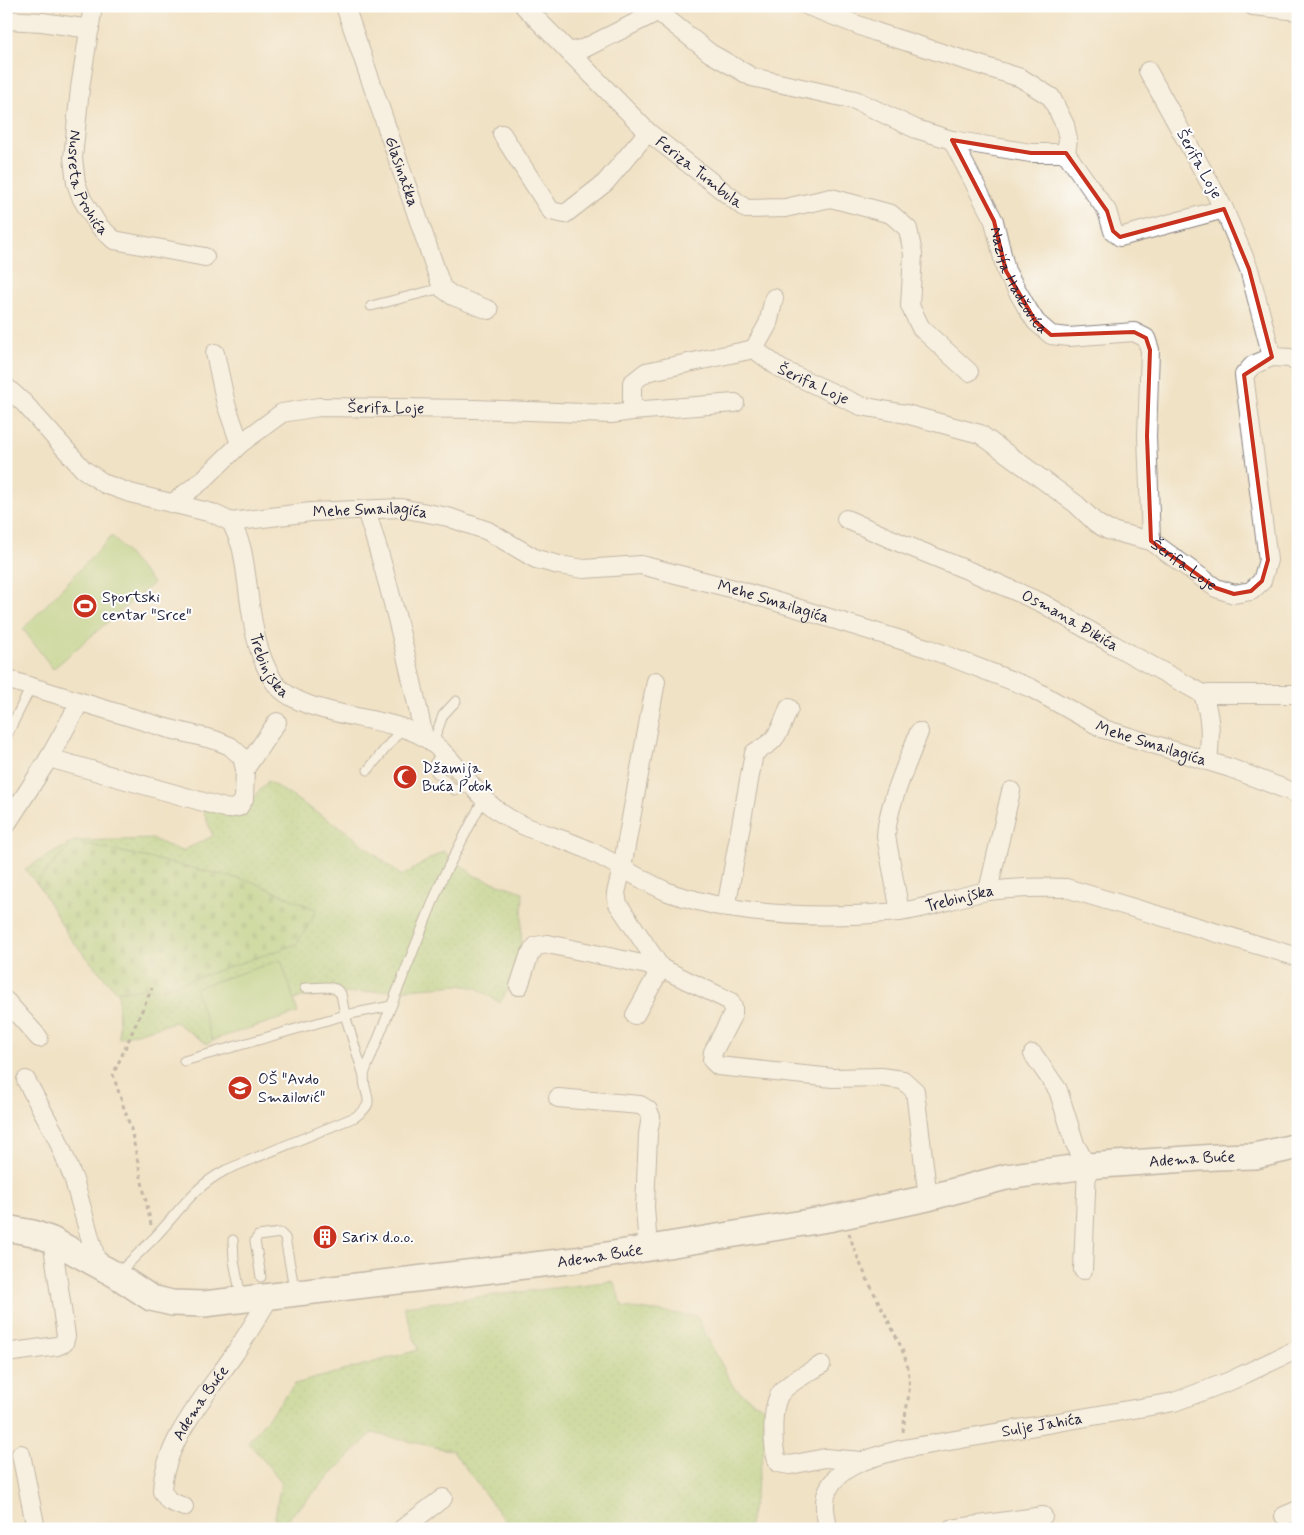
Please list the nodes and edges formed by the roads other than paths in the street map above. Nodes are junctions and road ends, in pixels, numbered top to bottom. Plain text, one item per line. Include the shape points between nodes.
1 (93, 6) edge
2 (345, 6) edge
3 (524, 6) edge
4 (808, 6) edge
5 (1253, 6) edge
6 (654, 9) edge
7 (1298, 11) edge
8 (6, 20) edge
9 (90, 29) junction
10 (569, 52) junction
11 (1148, 71) dead end
12 (648, 132) junction
13 (502, 134) dead end
14 (952, 140) junction
15 (1066, 153) junction
16 (1224, 209) junction
17 (205, 257) dead end
18 (442, 288) junction
19 (774, 298) dead end
20 (371, 306) dead end
21 (489, 310) dead end
22 (754, 349) junction
23 (215, 353) dead end
24 (1272, 357) junction
25 (1298, 362) edge
26 (968, 372) dead end
27 (6, 387) edge
28 (735, 402) dead end
29 (632, 411) junction
30 (240, 444) junction
31 (173, 503) junction
32 (366, 510) junction
33 (846, 519) dead end
34 (231, 522) junction
35 (1151, 541) junction
36 (6, 679) edge
37 (656, 681) dead end
38 (31, 687) junction
39 (1204, 694) junction
40 (1298, 694) edge
41 (456, 701) dead end
42 (80, 702) junction
43 (789, 708) dead end
44 (277, 722) dead end
45 (403, 727) junction
46 (918, 732) dead end
47 (6, 737) edge
48 (433, 744) junction
49 (49, 758) junction
50 (1208, 761) junction
51 (246, 769) junction
52 (368, 770) dead end
53 (1011, 791) dead end
54 (1298, 794) edge
55 (484, 798) junction
56 (6, 825) edge
57 (622, 868) junction
58 (988, 892) junction
59 (726, 908) junction
60 (900, 912) junction
61 (1298, 957) edge
62 (661, 968) junction
63 (520, 986) dead end
64 (305, 988) dead end
65 (6, 1001) edge
66 (391, 1006) junction
67 (345, 1015) junction
68 (635, 1015) dead end
69 (39, 1038) dead end
70 (1033, 1054) dead end
71 (184, 1060) dead end
72 (364, 1076) junction
73 (26, 1080) dead end
74 (558, 1098) dead end
75 (1298, 1146) edge
76 (1087, 1166) junction
77 (928, 1198) junction
78 (6, 1228) edge
79 (52, 1240) junction
80 (233, 1240) dead end
81 (648, 1248) junction
82 (1083, 1270) dead end
83 (107, 1271) junction
84 (266, 1287) junction
85 (295, 1293) junction
86 (242, 1300) junction
87 (1298, 1349) edge
88 (6, 1352) edge
89 (821, 1365) dead end
90 (21, 1454) dead end
91 (862, 1461) junction
92 (443, 1498) dead end
93 (184, 1507) dead end
94 (1044, 1516) dead end
95 (36, 1529) edge
96 (402, 1529) edge
97 (828, 1529) edge
98 (952, 1529) edge

1 - 9 street, Nusreta Prohića
2 - 18 street, Glasinačka
3 - 10 street, Feriza Tumbula
4 - 15 street via 876,32 1021,78 1051,97 1065,125 1068,138
5 - 7 street
6 - 10 street via 585,48
6 - 14 street via 710,53 752,77 854,100 916,129
8 - 9 street
9 - 17 street, Nusreta Prohića via 73,158 82,199 98,225 114,240
10 - 12 street, Feriza Tumbula
11 - 16 street, Šerifa Loje
12 - 13 street, Feriza Tumbula via 604,183 565,214 551,211
12 - 26 street, Feriza Tumbula via 746,209 784,208 831,198 891,214 908,229 914,254 910,306 921,328
14 - 15 street via 1031,153
14 - 35 street, Nazifa Hadžovića via 994,221 1006,271 1036,322 1051,335 1069,337 1134,332 1146,338 1150,350 1147,436
15 - 16 street via 1107,211 1113,230 1120,237
16 - 24 street, Šerifa Loje via 1249,269
18 - 20 lane
18 - 21 street via 453,296
19 - 22 street via 768,324
22 - 29 street via 646,372 632,383
22 - 35 street, Šerifa Loje via 782,369 861,406 906,414 980,434 1076,504 1096,523 1108,530
23 - 30 street via 226,404
24 - 25 street
24 - 35 street, Šerifa Loje via 1253,365 1244,375 1268,560 1262,581 1251,591 1234,594 1216,588
27 - 31 street via 83,469 106,484
28 - 29 street, Šerifa Loje
29 - 30 street, Šerifa Loje via 611,414 319,407 282,413
30 - 31 street, Šerifa Loje via 203,480
31 - 34 street via 212,513
32 - 34 street, Mehe Smailagića via 311,512
32 - 48 street
32 - 50 street, Mehe Smailagića via 400,508 448,517 488,531 536,559 559,566 584,569 641,565 738,590 927,648 1031,688 1104,729
33 - 39 street, Osmana Đikića via 1042,603
34 - 45 street, Trebinjska via 242,548 251,611 263,661 274,683 296,700 336,713
36 - 38 street
37 - 57 street
38 - 42 street
38 - 47 lane
39 - 40 street, Osmana Đikića
39 - 50 street via 1210,714
41 - 48 lane via 443,715
42 - 49 street
42 - 51 street via 230,746 242,757
43 - 59 street via 778,734 770,744 754,753
44 - 51 street
45 - 48 street, Trebinjska
45 - 52 lane
46 - 60 street via 887,825 886,836
48 - 55 street, Trebinjska
49 - 51 street via 228,809 239,807 244,799
49 - 56 street
50 - 54 street, Mehe Smailagića
53 - 58 street
55 - 57 street, Trebinjska via 500,813 526,827 586,849
55 - 66 lane via 442,879
57 - 59 street, Trebinjska via 670,893
57 - 62 street via 616,893 618,904
58 - 60 street, Trebinjska
58 - 61 street, Trebinjska via 1066,888
59 - 60 street, Trebinjska via 802,916
62 - 63 street via 548,944 536,946 529,956
62 - 68 street
62 - 77 street via 730,1001 733,1014 713,1052 712,1060 718,1066 834,1078 903,1080 915,1091
64 - 67 lane via 336,990 341,994
65 - 69 street
66 - 67 lane
66 - 72 lane
67 - 71 lane
67 - 72 lane
70 - 76 street via 1058,1090 1075,1144
72 - 83 lane via 369,1100 365,1110 212,1178 199,1187 154,1238
73 - 83 street via 57,1138
74 - 81 street via 640,1105 648,1110 651,1117 645,1207
75 - 76 street, Adema Buće via 1255,1156
76 - 77 street, Adema Buće via 1006,1177
76 - 82 street
77 - 81 street, Adema Buće via 846,1216
78 - 79 street, Adema Buće
79 - 83 street, Adema Buće
79 - 88 street via 66,1336 64,1343
80 - 86 lane
81 - 85 street, Adema Buće via 576,1260
83 - 86 street, Adema Buće via 151,1298 172,1303
84 - 85 street, Adema Buće
84 - 85 lane via 255,1242 258,1236 280,1233 285,1238
84 - 86 street, Adema Buće
84 - 93 street, Adema Buće via 234,1355 198,1404 167,1465 162,1491 170,1501
87 - 91 street, Sulje Jahića via 1230,1381 1174,1402 903,1449
89 - 91 street via 779,1394 773,1441 778,1463 790,1465 825,1458
90 - 95 street
91 - 97 street, Sulje Jahića via 848,1468 831,1484 824,1502
92 - 96 street
94 - 98 street

